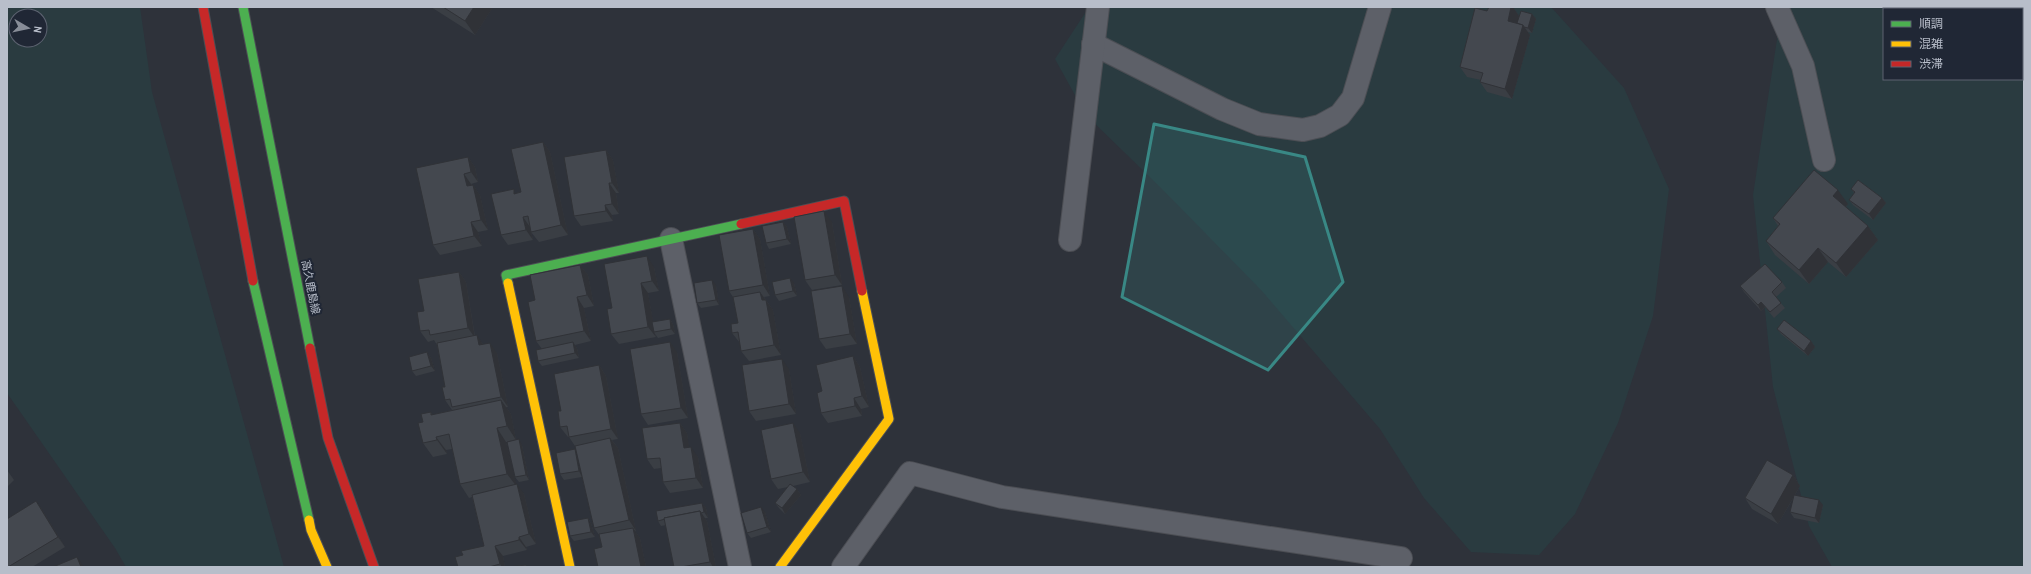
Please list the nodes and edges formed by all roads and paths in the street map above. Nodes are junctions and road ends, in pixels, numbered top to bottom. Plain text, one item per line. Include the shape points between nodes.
1 (204, 7) edge
2 (244, 7) edge
3 (1098, 7) edge
4 (1380, 7) edge
5 (1776, 7) edge
6 (1093, 44) junction
7 (1824, 160) dead end
8 (671, 239) junction
9 (1070, 240) dead end
10 (1401, 558) dead end
11 (327, 567) edge
12 (374, 567) edge
13 (570, 567) edge
14 (740, 567) edge
15 (780, 567) edge
16 (843, 567) edge

1 - 11 main road via 251,275 311,530
2 - 12 main road, 高久鹿島線 via 328,438
3 - 6 street
4 - 6 street via 1353,98 1340,115 1320,126 1303,130 1259,124 1222,109
5 - 7 street via 1803,66
6 - 9 street
8 - 13 main road via 506,275
8 - 14 street
8 - 15 main road via 844,201 889,419
10 - 16 street via 1002,497 910,473

